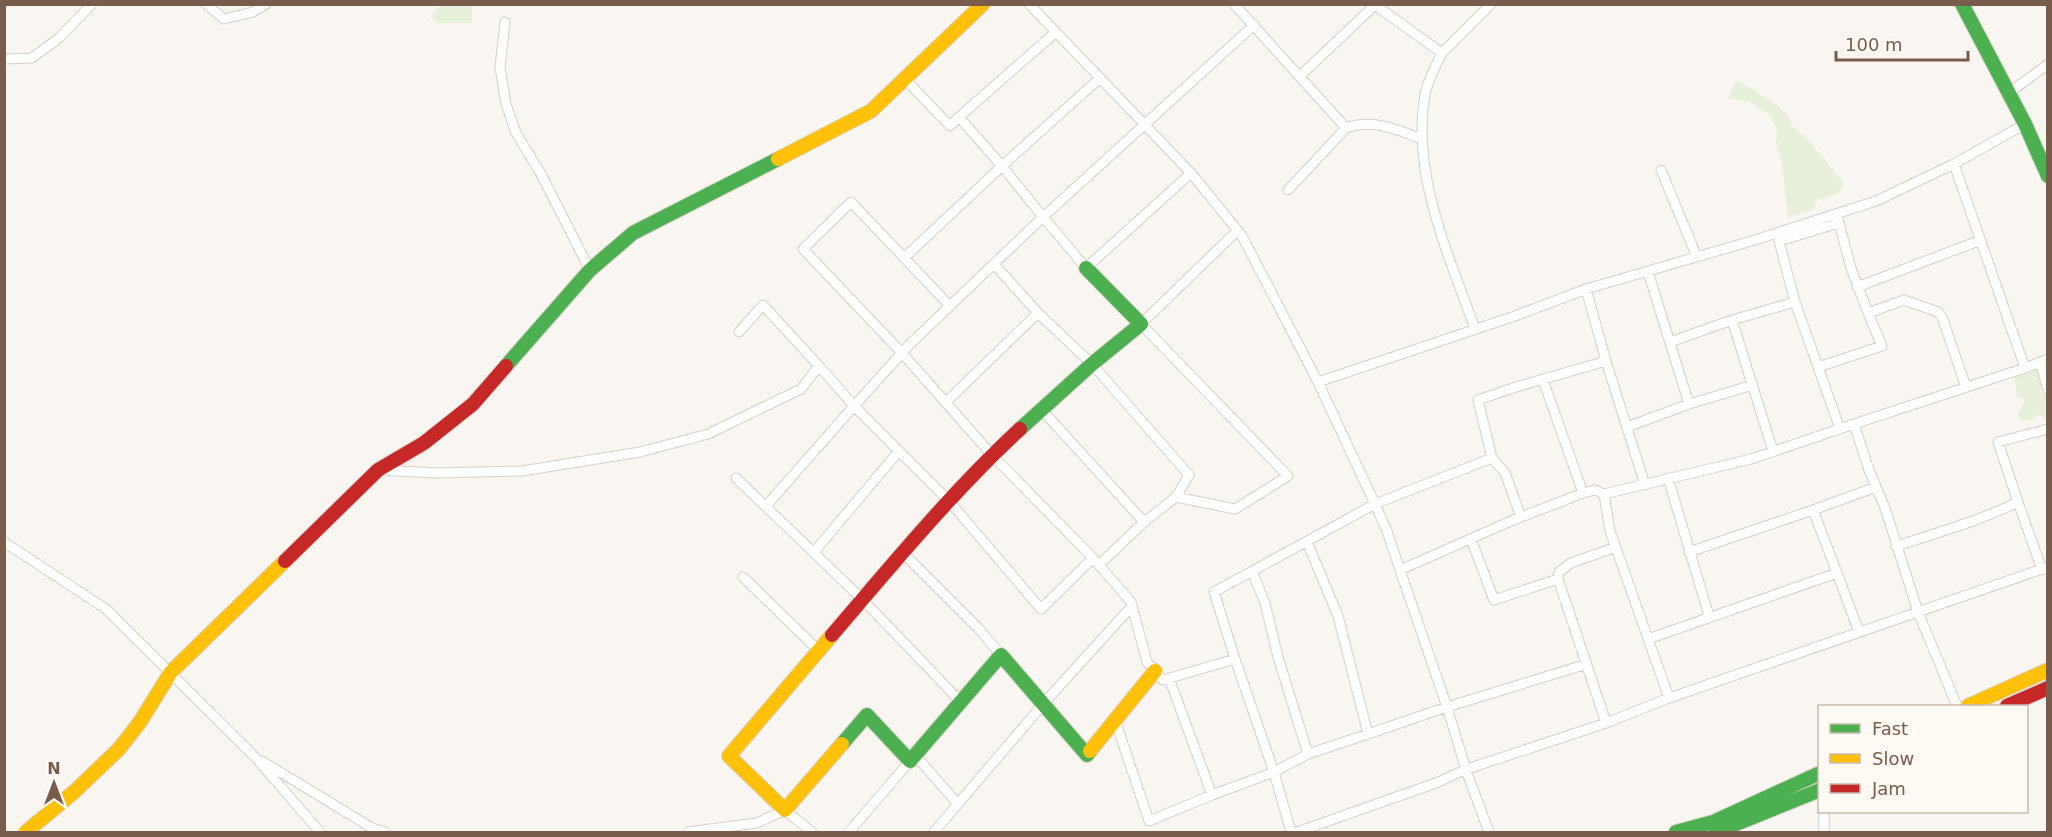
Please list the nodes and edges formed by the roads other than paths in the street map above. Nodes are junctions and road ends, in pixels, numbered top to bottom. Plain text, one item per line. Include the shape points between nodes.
1 (92, 4) edge
2 (206, 4) edge
3 (267, 4) edge
4 (983, 4) edge
5 (1029, 4) edge
6 (1234, 4) edge
7 (1491, 4) edge
8 (1962, 4) edge
9 (1376, 5) edge
10 (505, 22) dead end
11 (1254, 25) junction
12 (1056, 32) junction
13 (1442, 53) junction
14 (4, 60) edge
15 (2048, 64) edge
16 (1300, 76) junction
17 (904, 78) junction
18 (1100, 78) junction
19 (2009, 93) junction
20 (959, 117) junction
21 (2025, 124) junction
22 (1145, 125) junction
23 (1346, 128) junction
24 (1422, 139) junction
25 (1954, 164) junction
26 (1002, 166) junction
27 (1661, 170) dead end
28 (1191, 173) junction
29 (2048, 176) edge
30 (1288, 190) dead end
31 (1043, 217) junction
32 (1838, 219) junction
33 (1237, 231) junction
34 (1981, 240) junction
35 (1697, 257) junction
36 (904, 258) junction
37 (994, 264) junction
38 (1086, 268) junction
39 (590, 270) junction
40 (1648, 272) junction
41 (1857, 287) junction
42 (1586, 290) junction
43 (1796, 302) junction
44 (950, 306) junction
45 (1038, 313) junction
46 (1868, 313) junction
47 (1732, 320) junction
48 (1141, 324) junction
49 (1475, 329) junction
50 (738, 332) dead end
51 (1670, 342) junction
52 (902, 353) junction
53 (2044, 361) edge
54 (1606, 362) junction
55 (1092, 364) junction
56 (819, 366) junction
57 (1818, 367) junction
58 (2025, 368) junction
59 (1543, 380) junction
60 (1318, 382) junction
61 (1753, 385) junction
62 (1966, 387) junction
63 (2048, 389) edge
64 (946, 402) junction
65 (1689, 404) junction
66 (854, 406) junction
67 (1042, 410) junction
68 (1854, 424) junction
69 (1627, 427) junction
70 (1840, 429) junction
71 (2048, 429) edge
72 (1773, 450) junction
73 (899, 451) junction
74 (992, 455) junction
75 (1492, 458) junction
76 (378, 470) junction
77 (736, 478) dead end
78 (1668, 478) junction
79 (1645, 485) junction
80 (1876, 487) junction
81 (1583, 493) junction
82 (1604, 494) junction
83 (1176, 497) junction
84 (949, 501) junction
85 (2018, 502) junction
86 (1375, 504) junction
87 (766, 506) junction
88 (1813, 510) junction
89 (1521, 517) junction
90 (1144, 522) junction
91 (1471, 539) junction
92 (4, 542) edge
93 (1307, 542) junction
94 (1896, 546) junction
95 (1616, 547) junction
96 (814, 552) junction
97 (1689, 552) junction
98 (903, 553) junction
99 (1096, 561) junction
100 (2044, 569) edge
101 (1400, 570) junction
102 (1252, 571) junction
103 (1837, 573) junction
104 (743, 577) dead end
105 (1558, 579) junction
106 (862, 599) junction
107 (1132, 606) junction
108 (1918, 612) junction
109 (1709, 616) junction
110 (1859, 632) junction
111 (1648, 639) junction
112 (819, 651) junction
113 (1001, 656) junction
114 (1235, 659) junction
115 (1587, 664) junction
116 (2048, 670) edge
117 (1155, 671) junction
118 (171, 672) junction
119 (1169, 678) junction
120 (2048, 688) edge
121 (1670, 698) junction
122 (961, 702) junction
123 (1044, 703) junction
124 (1957, 705) edge
125 (1970, 705) edge
126 (2009, 705) edge
127 (1447, 707) junction
128 (1115, 720) junction
129 (1606, 723) junction
130 (1368, 734) junction
131 (1308, 754) junction
132 (255, 757) junction
133 (913, 758) junction
134 (1467, 769) junction
135 (1274, 772) junction
136 (1818, 774) edge
137 (1818, 790) edge
138 (1212, 795) junction
139 (958, 804) junction
140 (785, 810) junction
141 (1824, 813) edge
142 (26, 832) edge
143 (321, 832) edge
144 (385, 832) edge
145 (688, 832) edge
146 (812, 832) edge
147 (849, 832) edge
148 (934, 832) edge
149 (1291, 832) edge
150 (1296, 832) edge
151 (1489, 832) edge
152 (1676, 832) edge
153 (1716, 832) edge
154 (1824, 832) edge

1 - 14 street via 59,38 32,58
2 - 3 street via 224,19
4 - 17 main road
5 - 12 street
6 - 11 street
7 - 13 street
8 - 19 main road
9 - 13 street
9 - 16 street
10 - 39 street via 500,67 506,104 516,133
11 - 16 street
11 - 22 street
12 - 18 street
12 - 20 street
13 - 24 street via 1425,92
15 - 19 street
16 - 23 street
17 - 20 street via 950,126
17 - 39 main road via 872,111 633,233
18 - 22 street
18 - 26 street
19 - 21 main road
20 - 26 street
21 - 25 street
21 - 29 main road
22 - 28 street
22 - 31 street
23 - 24 street via 1359,123 1375,124
23 - 30 street
24 - 49 street via 1436,218
25 - 32 street
25 - 34 street
26 - 31 street
26 - 36 street
27 - 35 street
28 - 33 street
28 - 38 street
31 - 37 street
31 - 38 street
32 - 35 street
32 - 41 street
32 - 43 street via 1779,241
33 - 48 street
33 - 60 street
34 - 41 street
34 - 58 street
35 - 40 street
36 - 44 street
36 - 52 street via 851,202 803,249
37 - 44 street
37 - 45 street
38 - 48 main road
39 - 76 main road via 472,404 424,443
40 - 42 street
40 - 51 street
41 - 46 street
42 - 49 street
42 - 54 street
43 - 47 street
43 - 57 street
44 - 52 street
45 - 55 street
45 - 64 street
46 - 57 street via 1882,346
46 - 62 street via 1904,300 1938,312
47 - 51 street
47 - 61 street
48 - 55 main road
48 - 83 street via 1288,476 1235,509
49 - 60 street
50 - 56 street via 763,305
51 - 65 street
52 - 64 street
52 - 66 street
53 - 58 street
53 - 63 street
54 - 59 street
54 - 69 street
55 - 67 main road
55 - 83 street via 1190,475
56 - 66 street
56 - 76 street via 801,389 708,434 640,452 522,471
57 - 70 street
58 - 62 street
59 - 75 street via 1478,400
59 - 81 street
60 - 86 street
61 - 65 street
61 - 72 street
62 - 68 street
64 - 74 street
65 - 69 street
66 - 73 street
66 - 87 street
67 - 74 main road
67 - 90 street
68 - 70 street
68 - 80 street
69 - 79 street
70 - 72 street
71 - 85 street via 1998,442
72 - 78 street via 1751,459
73 - 84 street
73 - 96 street
74 - 84 main road
74 - 99 street
75 - 86 street
75 - 89 street via 1505,473
76 - 118 main road
77 - 87 street
78 - 79 street
78 - 97 street
79 - 82 street
80 - 88 street
80 - 94 street
81 - 82 street via 1595,490
81 - 89 street
82 - 95 street
83 - 90 street
84 - 98 main road
84 - 99 street via 1041,609
85 - 94 street via 1994,514
85 - 100 street
86 - 93 street
86 - 101 street
87 - 96 street
88 - 97 street
88 - 103 street
89 - 91 street
90 - 99 street
91 - 101 street
91 - 105 street via 1494,600
92 - 118 street via 106,609
93 - 102 street
93 - 130 street via 1338,616
94 - 108 street
95 - 105 street via 1571,563 1559,572
95 - 111 street
96 - 106 street
97 - 109 street
98 - 106 main road
98 - 113 street
99 - 107 street
100 - 108 street
101 - 127 street
102 - 114 street via 1214,592
102 - 131 street via 1265,603
103 - 109 street
103 - 110 street
104 - 112 street
105 - 115 street
106 - 112 main road
106 - 122 street
107 - 117 street via 1147,662
107 - 123 street
108 - 110 street
108 - 124 street
109 - 111 street
110 - 121 street
111 - 121 street
112 - 140 main road via 729,756
113 - 122 main road
113 - 123 main road
114 - 119 street
114 - 135 street
115 - 127 street
115 - 129 street
116 - 125 main road
117 - 119 street via 1163,680
117 - 128 main road
118 - 132 street
118 - 142 main road via 120,748
119 - 138 street
120 - 126 main road
121 - 129 street
122 - 133 main road
123 - 128 main road via 1087,754
123 - 139 street
127 - 130 street
127 - 134 street
128 - 138 street via 1149,821
129 - 134 street
130 - 131 street
131 - 135 street
132 - 143 street
132 - 144 street via 372,828
133 - 139 street
133 - 140 main road via 867,715
133 - 147 street
134 - 150 street
134 - 151 street
135 - 138 street
135 - 149 street
136 - 152 main road via 1713,822
137 - 153 main road
139 - 148 street
140 - 145 street via 757,823
140 - 146 street
141 - 154 street

